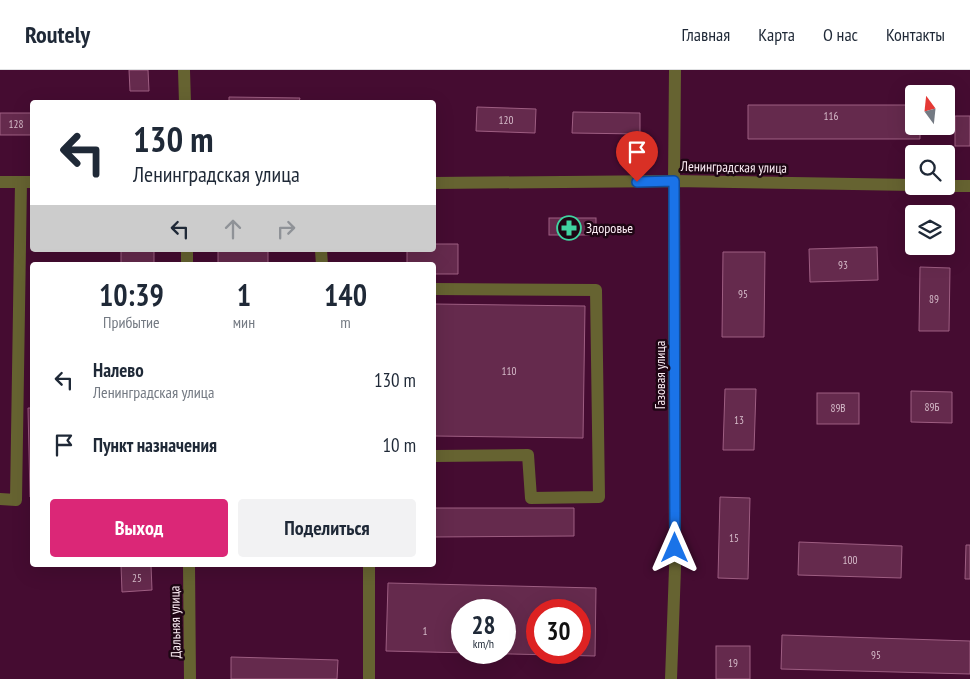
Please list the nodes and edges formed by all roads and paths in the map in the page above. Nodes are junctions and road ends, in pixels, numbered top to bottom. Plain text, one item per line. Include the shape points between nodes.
1 (184, 70) edge
2 (675, 70) edge
3 (185, 100) edge
4 (674, 181) junction
5 (0, 182) edge
6 (27, 182) edge
7 (436, 184) edge
8 (905, 185) edge
9 (955, 186) edge
10 (970, 186) edge
11 (436, 289) edge
12 (436, 456) edge
13 (0, 499) edge
14 (190, 567) edge
15 (370, 567) edge
16 (190, 679) edge
17 (369, 679) edge
18 (671, 679) edge

1 - 3 street
2 - 4 street, Газовая улица
4 - 7 street, Ленинградская улица
4 - 8 street, Ленинградская улица
4 - 18 street, Газовая улица via 675,568
5 - 6 street
6 - 13 street via 16,500
9 - 10 street
11 - 12 street via 596,290 599,496 531,498 528,456
14 - 16 street, Дальняя улица
15 - 17 street

